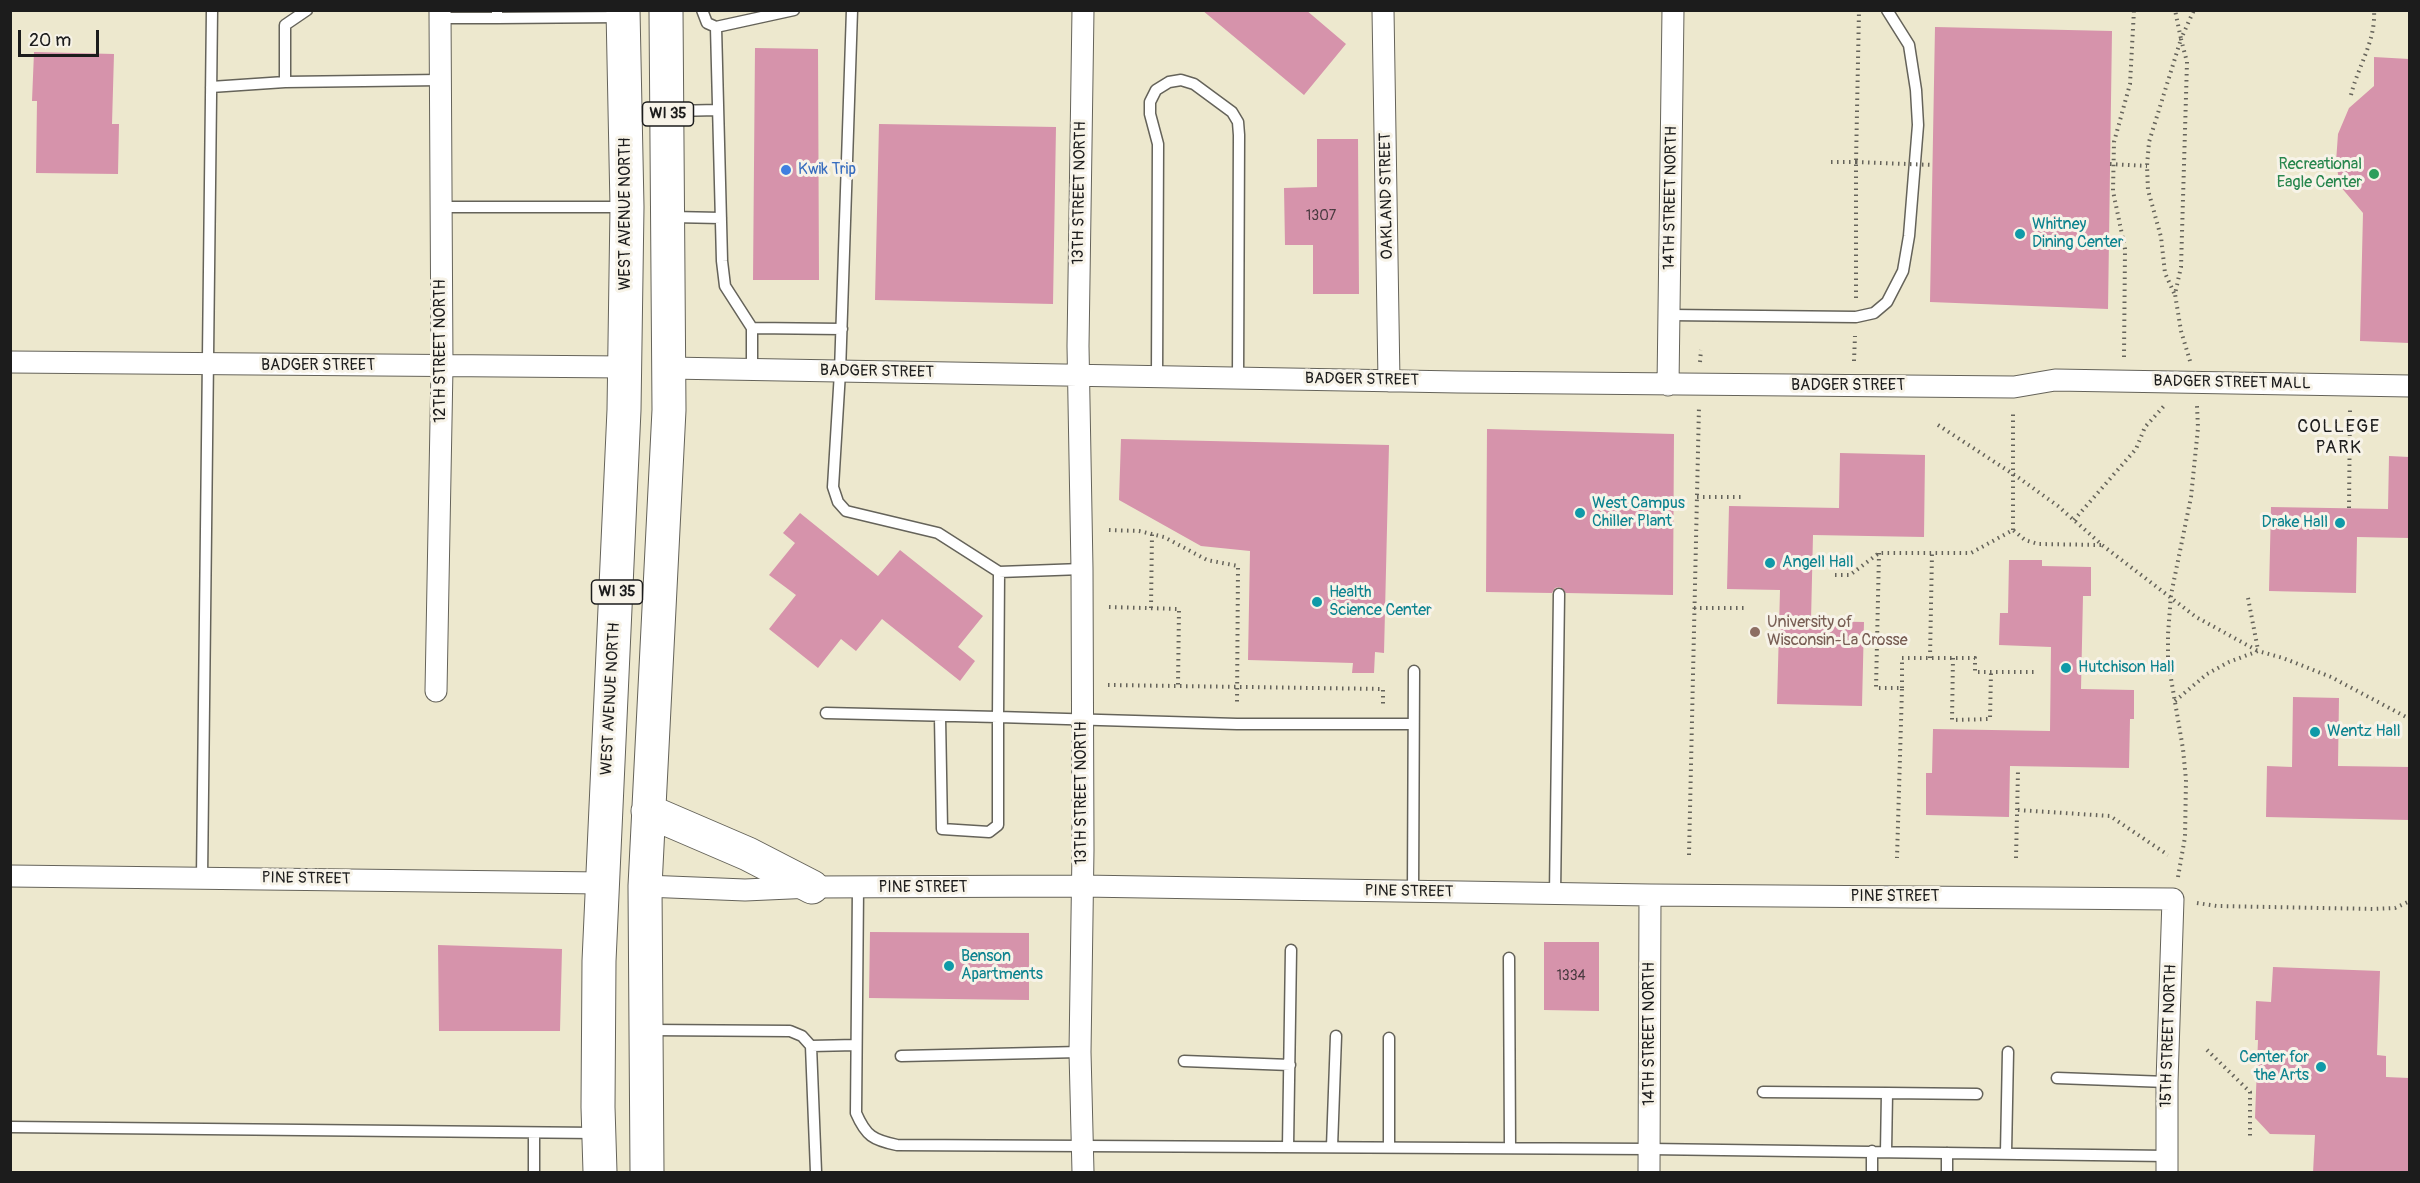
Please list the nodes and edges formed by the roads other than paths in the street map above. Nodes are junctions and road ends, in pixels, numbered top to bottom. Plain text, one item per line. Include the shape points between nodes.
1 (212, 10) edge
2 (307, 10) edge
3 (666, 10) edge
4 (702, 10) edge
5 (794, 10) edge
6 (852, 10) edge
7 (1083, 10) edge
8 (1383, 10) edge
9 (1673, 10) edge
10 (1887, 10) edge
11 (774, 12) edge
12 (440, 14) edge
13 (497, 14) edge
14 (623, 14) edge
15 (742, 16) edge
16 (716, 27) junction
17 (441, 80) junction
18 (285, 82) junction
19 (211, 87) junction
20 (718, 110) junction
21 (668, 111) junction
22 (441, 207) junction
23 (627, 207) junction
24 (668, 217) junction
25 (721, 218) junction
26 (1669, 315) junction
27 (752, 328) junction
28 (842, 329) junction
29 (10, 363) edge
30 (207, 365) junction
31 (442, 367) junction
32 (625, 367) junction
33 (669, 368) junction
34 (752, 370) junction
35 (840, 372) junction
36 (1079, 376) junction
37 (1157, 376) junction
38 (1238, 377) junction
39 (2055, 380) joint
40 (1389, 381) junction
41 (1668, 385) junction
42 (2409, 386) edge
43 (1083, 569) junction
44 (999, 572) junction
45 (1559, 594) dead end
46 (1414, 671) dead end
47 (436, 692) dead end
48 (826, 713) dead end
49 (940, 717) junction
50 (998, 717) junction
51 (1082, 720) junction
52 (1413, 724) junction
53 (648, 811) junction
54 (10, 876) edge
55 (202, 877) junction
56 (602, 883) junction
57 (645, 886) junction
58 (1082, 886) junction
59 (812, 887) junction
60 (858, 888) junction
61 (1413, 892) junction
62 (1555, 894) junction
63 (1650, 896) junction
64 (2173, 899) joint
65 (1291, 950) dead end
66 (1509, 958) dead end
67 (646, 1030) junction
68 (1336, 1036) dead end
69 (1389, 1038) dead end
70 (811, 1046) junction
71 (856, 1046) junction
72 (1080, 1052) junction
73 (2008, 1052) dead end
74 (901, 1056) dead end
75 (1184, 1061) dead end
76 (1290, 1065) junction
77 (2057, 1078) dead end
78 (2167, 1082) junction
79 (1764, 1092) dead end
80 (1887, 1094) junction
81 (1977, 1094) dead end
82 (10, 1127) edge
83 (534, 1132) junction
84 (599, 1133) junction
85 (1082, 1145) junction
86 (1288, 1147) junction
87 (1332, 1147) junction
88 (1389, 1148) junction
89 (1510, 1148) junction
90 (1649, 1149) junction
91 (1872, 1151) junction
92 (1886, 1152) junction
93 (1947, 1153) junction
94 (2006, 1153) junction
95 (2167, 1164) edge
96 (534, 1173) edge
97 (600, 1173) edge
98 (647, 1173) edge
99 (816, 1173) edge
100 (1083, 1173) edge
101 (1649, 1173) edge
102 (1872, 1173) edge
103 (1947, 1173) edge

1 - 19 lane
2 - 18 lane via 285,25
3 - 21 main road, WI 35
4 - 16 lane via 707,23
5 - 11 lane
6 - 28 lane
7 - 36 street, 13TH STREET NORTH
8 - 40 street, OAKLAND STREET
9 - 26 street, 14TH STREET NORTH
10 - 26 lane via 1909,45 1918,125 1903,272 1887,302 1874,313 1856,317
11 - 15 lane
12 - 13 lane
12 - 17 street, 12TH STREET NORTH
13 - 14 lane
14 - 23 main road, WEST AVENUE NORTH / WI 35
15 - 16 lane
16 - 20 lane
17 - 18 lane
17 - 22 street, 12TH STREET NORTH
18 - 19 lane
19 - 30 lane
20 - 21 lane
20 - 25 lane
21 - 24 main road, WI 35
22 - 23 lane
22 - 31 street, 12TH STREET NORTH
23 - 32 main road, WEST AVENUE NORTH / WI 35
24 - 25 lane
24 - 33 main road, WI 35
25 - 27 lane via 725,286
26 - 41 street, 14TH STREET NORTH
27 - 28 lane
27 - 34 lane
28 - 35 lane
29 - 30 street, BADGER STREET
30 - 31 street, BADGER STREET
30 - 55 lane
31 - 32 street, BADGER STREET
31 - 47 street, 12TH STREET NORTH
32 - 56 main road, WEST AVENUE NORTH / WI 35
33 - 34 street, BADGER STREET
33 - 53 main road, WI 35
34 - 35 street, BADGER STREET
35 - 36 street, BADGER STREET
35 - 44 lane via 833,488 837,502 846,511 864,517 938,533
36 - 37 street, BADGER STREET
36 - 43 street, 13TH STREET NORTH
37 - 38 street, BADGER STREET
37 - 38 lane via 1158,144 1150,102 1156,90 1180,80 1194,84 1232,112 1238,122
38 - 40 street, BADGER STREET
39 - 41 street, BADGER STREET via 2014,387
39 - 42 street, BADGER STREET MALL
40 - 41 street, BADGER STREET
43 - 44 lane
43 - 51 street, 13TH STREET NORTH
44 - 50 lane
45 - 62 lane
46 - 52 lane
48 - 49 lane
49 - 50 lane
49 - 50 lane via 942,829 989,832 998,825
50 - 51 lane
51 - 52 lane
51 - 58 street, 13TH STREET NORTH
52 - 61 lane
53 - 57 main road, WI 35
53 - 59 main road via 748,854
54 - 55 street, PINE STREET
55 - 56 street, PINE STREET
56 - 84 main road, WEST AVENUE NORTH / WI 35
57 - 59 street, PINE STREET via 746,890
57 - 67 main road, WI 35
58 - 60 street, PINE STREET
58 - 61 street, PINE STREET
58 - 72 street, 13TH STREET NORTH
59 - 60 street, PINE STREET
60 - 71 lane
61 - 62 street, PINE STREET
62 - 63 street, PINE STREET
63 - 64 street, PINE STREET
63 - 90 street, 14TH STREET NORTH
64 - 78 street, 15TH STREET NORTH
65 - 76 lane
66 - 89 lane
67 - 70 lane via 790,1031
67 - 98 main road, WI 35
68 - 87 lane
69 - 88 lane
70 - 71 lane
70 - 99 lane
71 - 85 lane via 856,1113 864,1131 879,1141 897,1145
72 - 74 lane
72 - 85 street, 13TH STREET NORTH
73 - 94 lane
75 - 76 lane
76 - 86 lane
77 - 78 lane
78 - 95 street, 15TH STREET NORTH
79 - 80 lane
80 - 81 lane
80 - 92 lane
82 - 83 lane
83 - 84 lane
83 - 96 lane
84 - 97 main road, WEST AVENUE NORTH / WI 35
85 - 86 lane
85 - 100 street, 13TH STREET NORTH
86 - 87 lane
87 - 88 lane
88 - 89 lane
89 - 90 lane
90 - 91 lane
90 - 101 street, 14TH STREET NORTH
91 - 92 lane
91 - 102 lane
92 - 93 lane
93 - 94 lane
93 - 103 lane
94 - 95 lane

